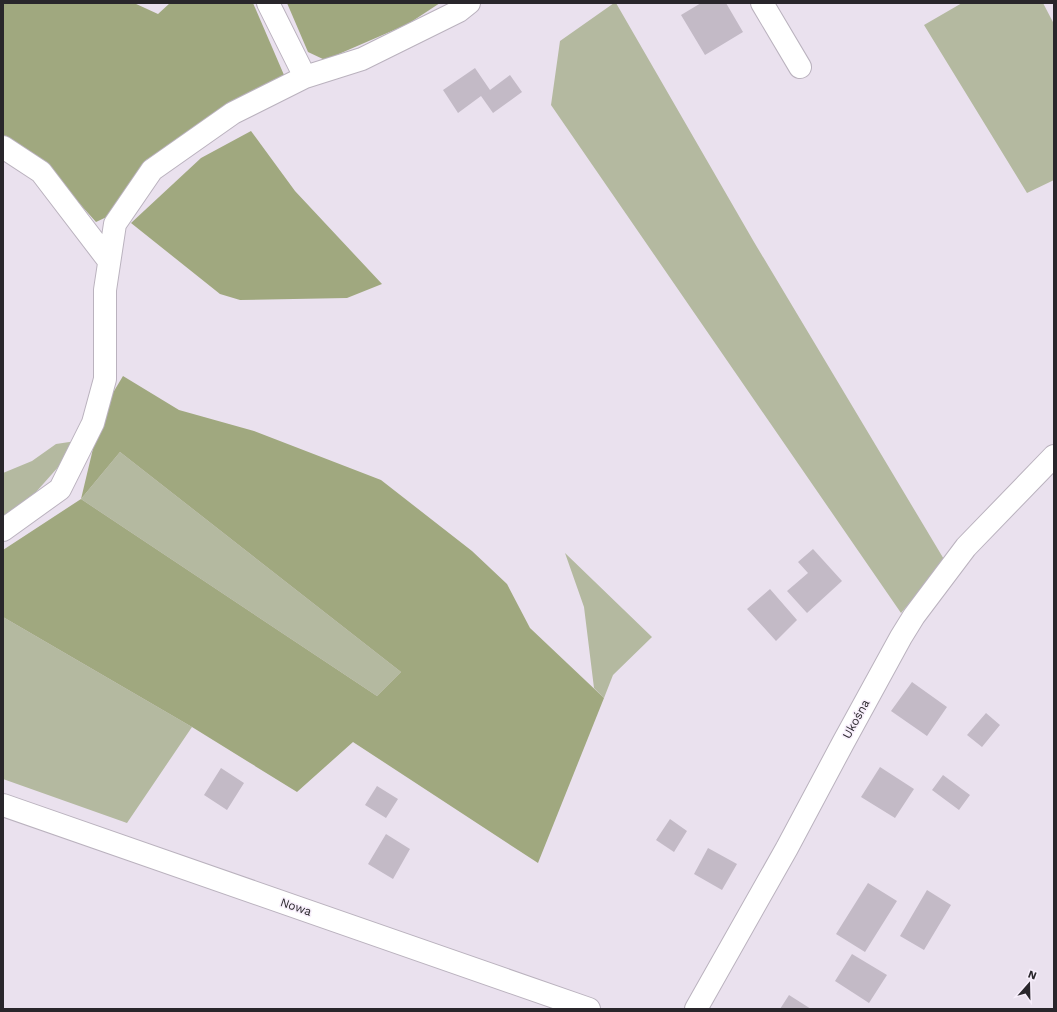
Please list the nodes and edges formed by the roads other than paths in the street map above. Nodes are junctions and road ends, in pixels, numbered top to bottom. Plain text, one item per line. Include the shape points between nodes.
1 (268, 3) edge
2 (470, 3) edge
3 (762, 3) edge
4 (800, 67) dead end
5 (305, 77) junction
6 (3, 147) edge
7 (109, 261) junction
8 (1054, 456) edge
9 (3, 530) edge
10 (3, 805) edge
11 (589, 1009) edge
12 (696, 1009) edge

1 - 5 street
2 - 5 street via 459,11 362,59
3 - 4 street
5 - 7 street via 233,113 152,170 115,224
6 - 7 street via 41,172
7 - 9 street via 105,290 105,379 93,423 60,489
8 - 12 street, Ukośna via 966,547 914,616
10 - 11 street, Nowa

